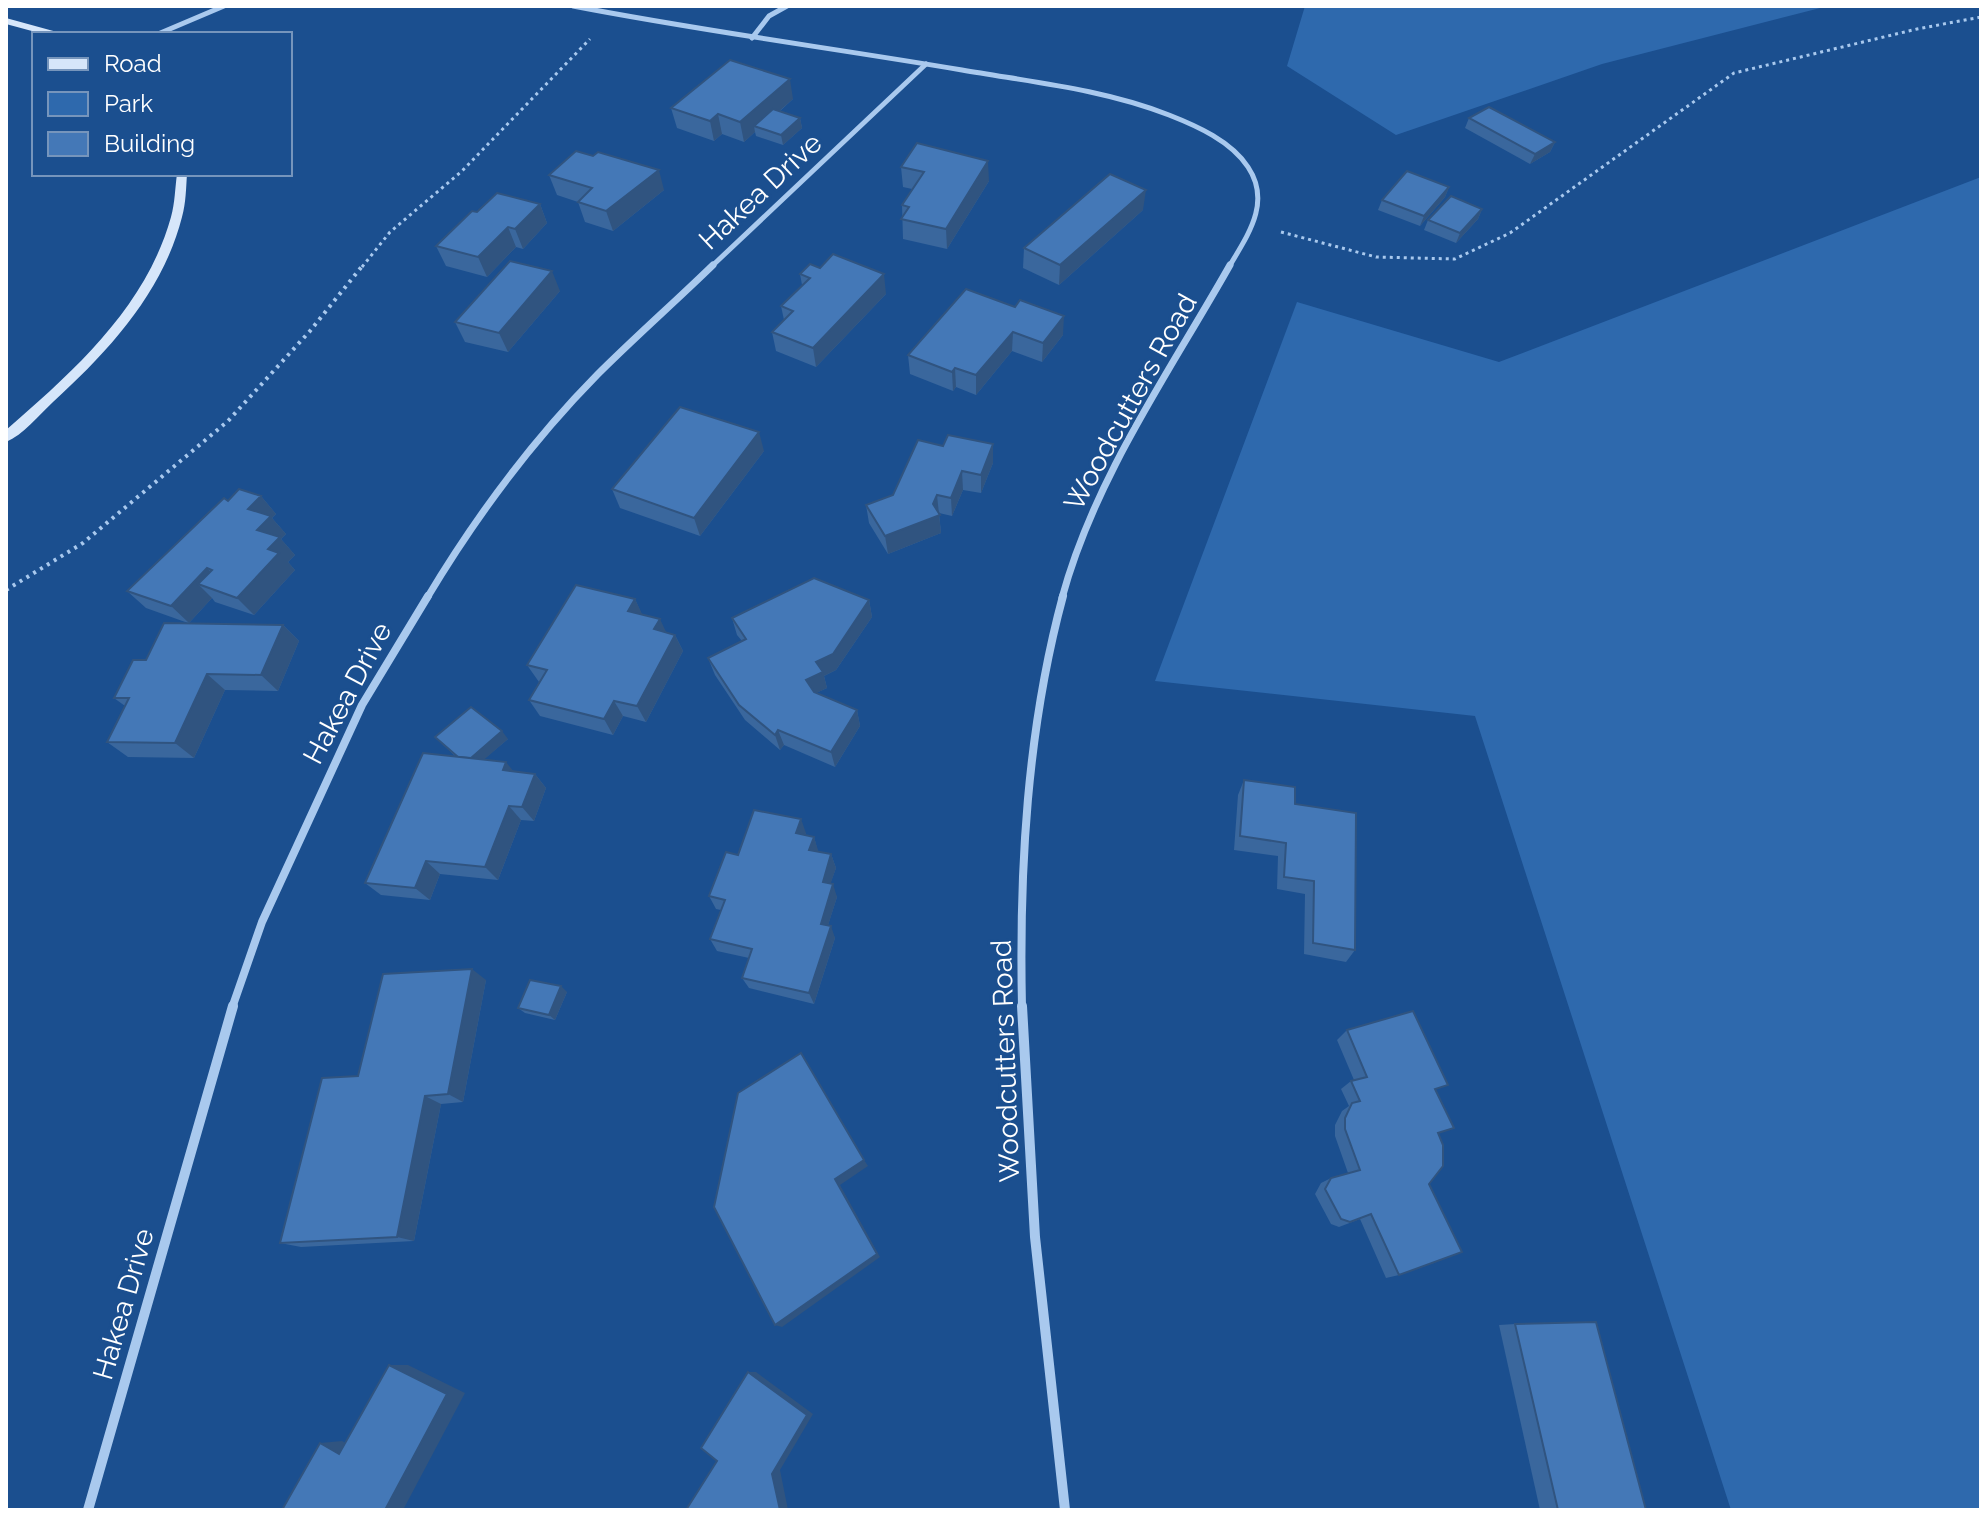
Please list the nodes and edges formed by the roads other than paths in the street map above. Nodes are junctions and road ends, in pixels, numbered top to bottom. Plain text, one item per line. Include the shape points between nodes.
1 (224, 6) edge
2 (573, 6) edge
3 (787, 6) edge
4 (6, 21) edge
5 (47, 32) edge
6 (163, 32) edge
7 (752, 38) junction
8 (926, 64) junction
9 (182, 176) edge
10 (6, 437) edge
11 (88, 1510) edge
12 (1065, 1510) edge

1 - 6 street
2 - 7 street, Woodcutters Road
3 - 7 street via 769,16
4 - 5 main road
7 - 8 street, Woodcutters Road
8 - 11 street, Hakea Drive via 596,376 462,539 362,705 262,922 224,1033
8 - 12 street, Woodcutters Road via 1109,97 1191,125 1222,142 1249,166 1259,193 1254,224 1090,514 1048,648 1034,740 1020,953 1023,1078
9 - 10 main road via 169,243 149,282 88,361

